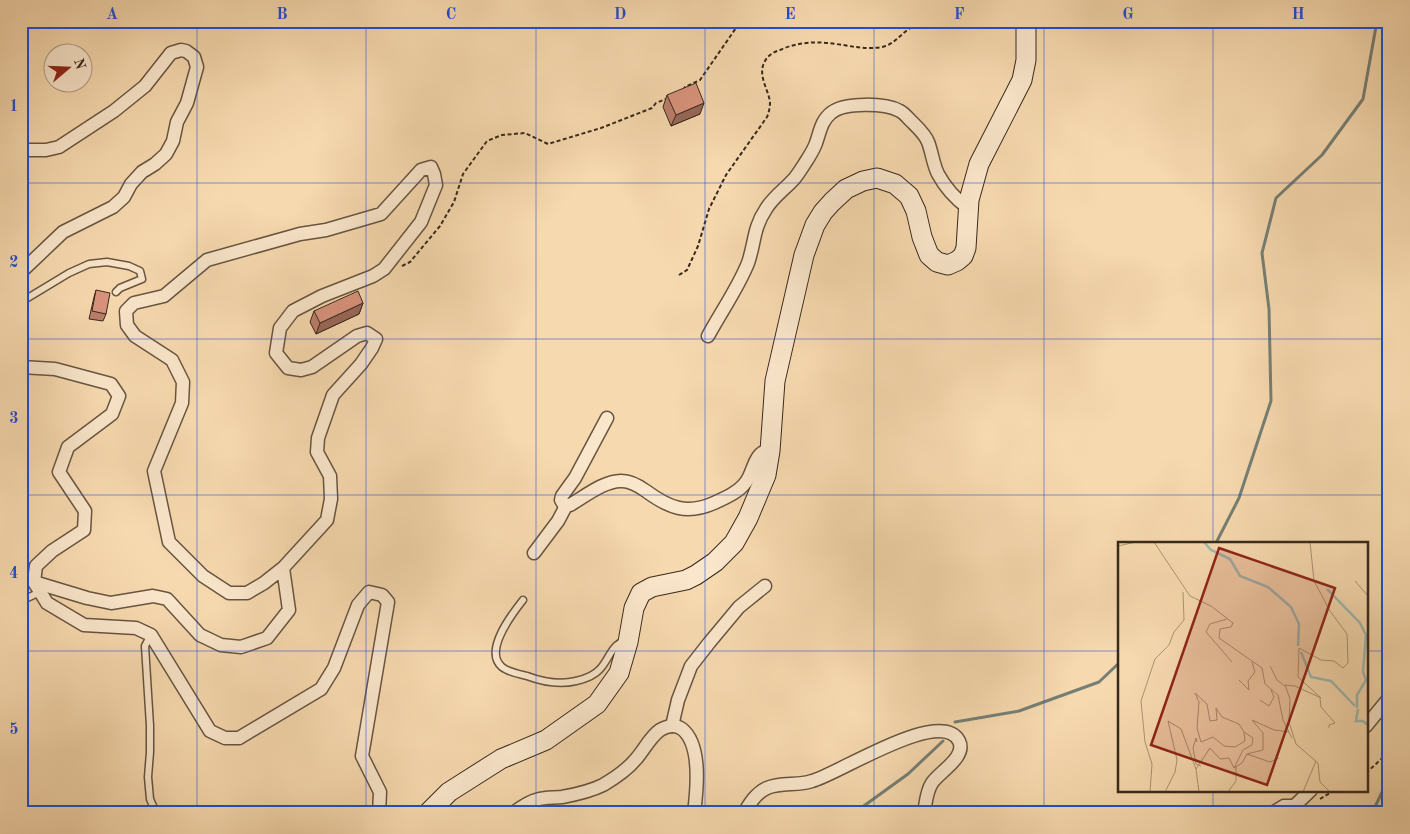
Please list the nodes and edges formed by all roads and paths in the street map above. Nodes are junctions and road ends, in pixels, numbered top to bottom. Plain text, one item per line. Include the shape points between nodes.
1 (749, 21) edge
2 (947, 21) edge
3 (1026, 21) edge
4 (680, 93) edge
5 (672, 97) edge
6 (21, 150) edge
7 (968, 208) junction
8 (384, 269) junction
9 (21, 272) edge
10 (679, 275) dead end
11 (116, 292) dead end
12 (21, 302) edge
13 (708, 336) dead end
14 (21, 367) edge
15 (607, 418) dead end
16 (770, 451) junction
17 (566, 506) junction
18 (534, 553) dead end
19 (283, 568) junction
20 (765, 586) dead end
21 (37, 587) junction
22 (523, 600) dead end
23 (21, 601) edge
24 (151, 635) junction
25 (628, 642) junction
26 (1389, 698) edge
27 (1368, 724) edge
28 (672, 726) junction
29 (1389, 752) edge
30 (1368, 771) edge
31 (1309, 792) edge
32 (1298, 803) junction
33 (156, 813) edge
34 (379, 813) edge
35 (428, 813) edge
36 (513, 813) edge
37 (694, 813) edge
38 (744, 813) edge
39 (924, 813) edge
40 (1266, 813) edge
41 (1287, 813) edge

1 - 4 path via 736,28 700,80
2 - 10 path via 917,25 896,41 881,47 805,43 790,45 770,55 762,68 770,100 768,117 726,175 709,209 687,270
3 - 7 street via 1026,60 1022,80 979,164
5 - 8 path via 601,128 548,144 525,133 502,135 487,142 463,174 454,202 440,226 410,262 396,270
6 - 9 street via 46,150 59,146 114,111 145,86 171,53 181,50 194,57 196,68 187,103 166,154 142,172 113,208 63,232
7 - 13 street via 939,176 928,140 901,111 881,106 840,107 825,120 808,160 795,178 766,208 756,228 748,262
7 - 16 street via 966,248 963,256 948,265 936,262 929,254 909,196 895,184 877,178 863,181 846,189 823,212 804,255 788,320 775,381
8 - 19 street via 294,311 280,328 276,353 288,368 301,370 312,367 357,336 367,333 376,339 361,364 333,396 318,438 317,452 330,476 331,499 327,520
8 - 19 street via 421,222 436,185 431,167 421,170 381,214 207,260 164,296 134,303 126,311 127,325 135,336 172,360 183,382 182,403 154,471 169,542 203,576 229,593 247,593
11 - 12 lane via 142,278 140,271 107,262 89,264
14 - 21 street via 55,369 112,384 119,396 112,414 68,448 59,472 85,511 84,530 36,566
15 - 17 street via 562,496
16 - 17 street via 759,455 746,482 712,504 674,508 622,480 606,484
16 - 25 street via 766,475 734,543 696,575 641,593 634,608
17 - 18 street
19 - 21 street via 289,610 267,638 241,647 221,645 200,635 167,599 153,596 111,603
20 - 28 street via 740,607 691,666
21 - 23 lane
21 - 24 street via 47,603 84,625 136,628
22 - 25 lane via 508,621 495,650 497,661 505,670 541,681 562,684 577,681 592,676 601,669 617,644
24 - 33 lane via 145,646 150,726 148,777 150,799
24 - 34 street via 210,731 225,738 239,738 321,689 334,668 358,605 369,592 382,595 388,602 362,756 380,792
25 - 35 street via 619,673 597,704 546,740 501,759 449,792
26 - 27 street
28 - 36 street via 660,730 635,761 601,786 535,800
28 - 37 street via 687,734 693,746 696,758
29 - 30 path
31 - 32 street
32 - 40 lane via 1283,803
32 - 41 street
38 - 39 street via 755,796 767,788 811,782 914,735 947,732 959,741 960,752 931,784

